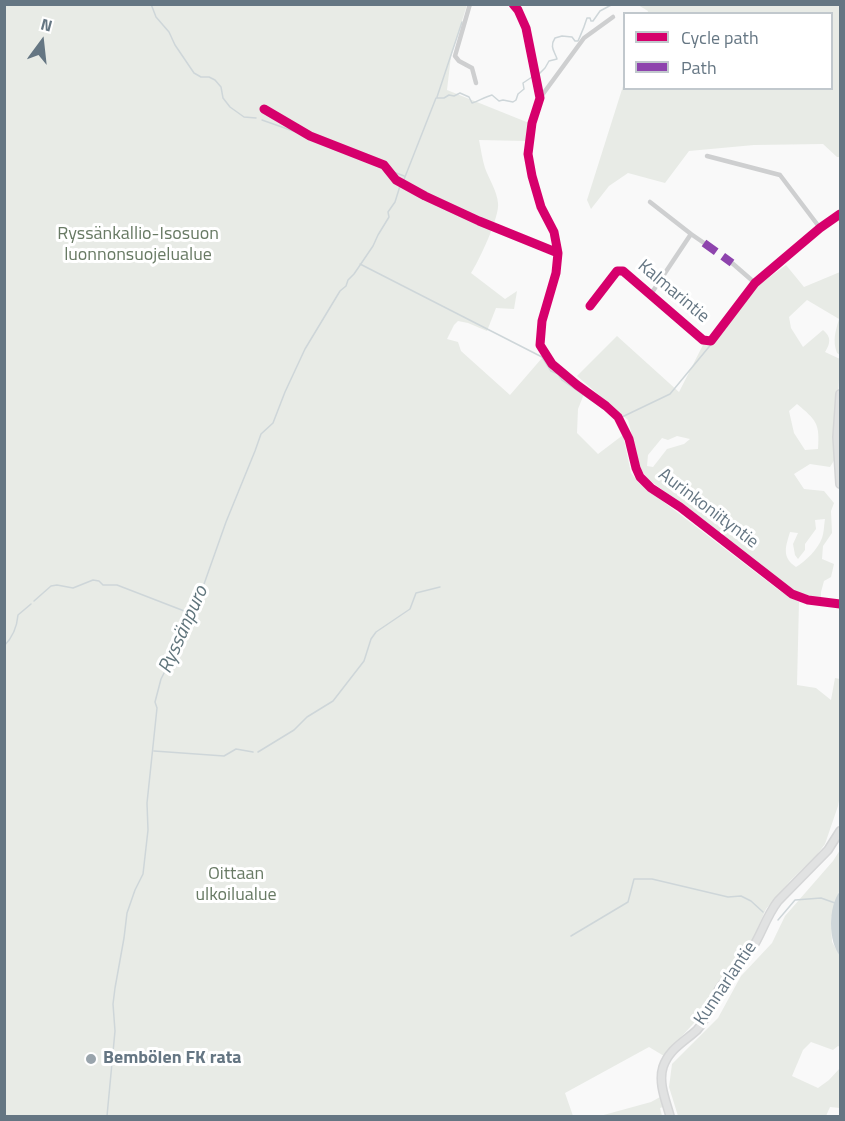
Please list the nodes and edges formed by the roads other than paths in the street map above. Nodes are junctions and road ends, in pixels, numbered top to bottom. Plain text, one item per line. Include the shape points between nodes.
1 (470, 4) edge
2 (513, 4) edge
3 (614, 17) dead end
4 (476, 83) dead end
5 (540, 98) junction
6 (264, 109) dead end
7 (706, 156) dead end
8 (650, 202) dead end
9 (840, 214) edge
10 (820, 228) junction
11 (691, 234) junction
12 (704, 243) dead end
13 (558, 254) junction
14 (732, 263) dead end
15 (755, 283) junction
16 (651, 294) junction
17 (590, 306) dead end
18 (840, 394) edge
19 (840, 484) edge
20 (840, 604) edge
21 (840, 831) edge
22 (670, 1116) edge

1 - 4 street via 455,56 472,68
2 - 5 street, Aurinkoniityntie via 526,28
3 - 5 street via 584,38
5 - 13 street, Aurinkoniityntie via 528,153
6 - 13 street via 310,136 384,165 396,180 425,196
7 - 10 street via 780,175
8 - 11 street
9 - 10 street, Kalmarintie
10 - 15 street, Kalmarintie
11 - 12 street
11 - 16 street
13 - 20 street, Aurinkoniityntie via 540,345 552,364 618,417 640,477 792,594
14 - 15 street
15 - 16 street, Kalmarintie via 711,341 704,340
16 - 17 street, Kalmarintie via 623,271 616,272
18 - 19 main road
21 - 22 main road, Kunnarlantie via 828,850 770,911 752,950 720,987 704,1021 667,1059 661,1076

